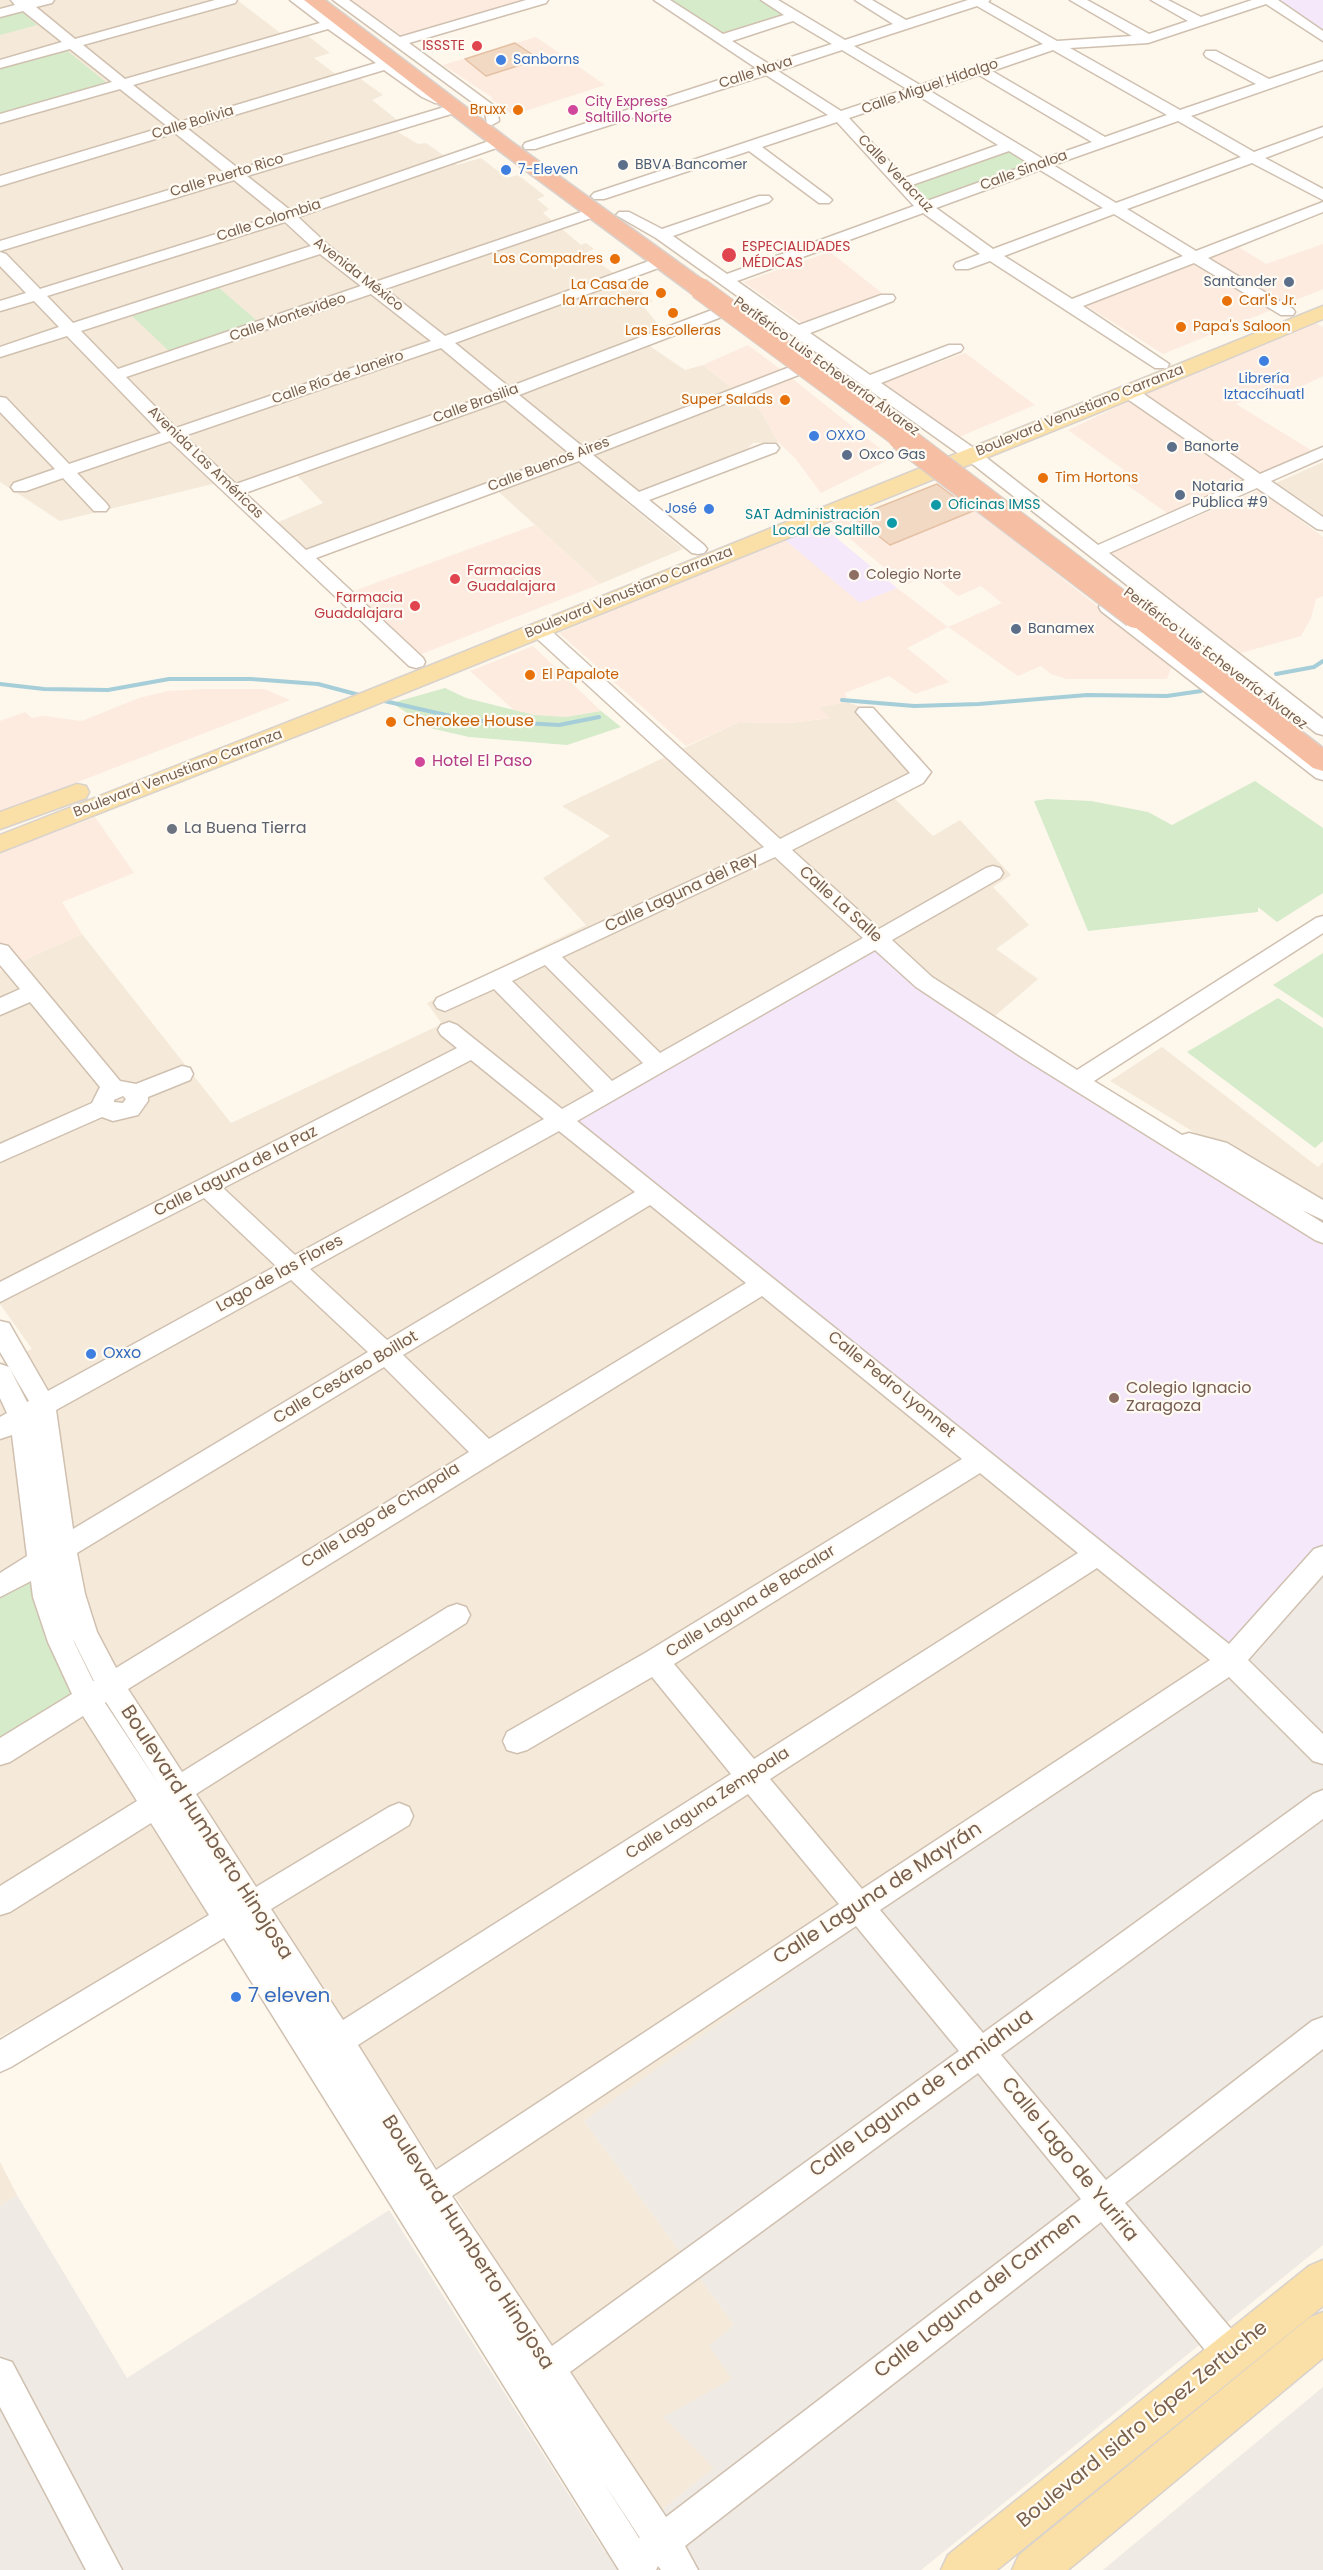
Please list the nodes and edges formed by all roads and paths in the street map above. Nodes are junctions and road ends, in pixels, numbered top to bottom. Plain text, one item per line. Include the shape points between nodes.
1 (47, 0) edge
2 (230, 0) edge
3 (297, 0) edge
4 (313, 0) edge
5 (326, 0) edge
6 (340, 0) edge
7 (542, 0) edge
8 (661, 0) edge
9 (768, 0) edge
10 (862, 0) edge
11 (1077, 0) edge
12 (1158, 0) edge
13 (1267, 0) edge
14 (979, 1) edge
15 (1246, 2) edge
16 (22, 3) edge
17 (0, 13) edge
18 (795, 16) junction
19 (1200, 22) junction
20 (331, 24) junction
21 (904, 25) junction
22 (1323, 37) edge
23 (1148, 39) junction
24 (720, 40) junction
25 (398, 42) junction
26 (71, 44) junction
27 (843, 45) junction
28 (1055, 45) junction
29 (1211, 54) dead end
30 (0, 64) edge
31 (385, 65) junction
32 (1323, 65) edge
33 (767, 69) junction
34 (979, 69) junction
35 (121, 84) junction
36 (1267, 84) junction
37 (917, 90) junction
38 (453, 106) junction
39 (1179, 116) junction
40 (840, 117) junction
41 (0, 119) edge
42 (492, 121) junction
43 (177, 128) junction
44 (1323, 131) edge
45 (500, 142) junction
46 (1105, 142) junction
47 (1009, 146) junction
48 (530, 147) junction
49 (752, 147) junction
50 (1252, 157) junction
51 (1040, 165) junction
52 (234, 173) junction
53 (0, 181) edge
54 (904, 183) junction
55 (1323, 195) edge
56 (764, 199) dead end
57 (824, 200) dead end
58 (597, 204) junction
59 (924, 207) junction
60 (1323, 207) edge
61 (1114, 210) junction
62 (624, 215) junction
63 (288, 216) junction
64 (661, 235) junction
65 (637, 243) junction
66 (0, 246) edge
67 (322, 248) junction
68 (992, 255) junction
69 (1192, 256) junction
70 (0, 258) edge
71 (655, 264) junction
72 (962, 266) dead end
73 (712, 284) junction
74 (374, 289) junction
75 (37, 294) junction
76 (887, 298) dead end
77 (1072, 305) junction
78 (0, 306) edge
79 (1321, 311) edge
80 (1287, 312) junction
81 (718, 313) junction
82 (72, 330) junction
83 (796, 332) junction
84 (443, 342) junction
85 (955, 348) dead end
86 (0, 352) edge
87 (1161, 363) junction
88 (795, 370) junction
89 (117, 375) junction
90 (867, 382) junction
91 (1129, 392) junction
92 (507, 394) junction
93 (3, 410) edge
94 (937, 432) junction
95 (173, 435) junction
96 (883, 436) junction
97 (770, 448) dead end
98 (965, 450) junction
99 (1323, 452) edge
100 (581, 454) junction
101 (915, 462) junction
102 (993, 471) junction
103 (66, 472) junction
104 (1259, 481) junction
105 (954, 485) junction
106 (20, 487) dead end
107 (234, 491) junction
108 (637, 499) junction
109 (100, 507) dead end
110 (1323, 525) edge
111 (698, 549) junction
112 (1096, 552) junction
113 (303, 557) junction
114 (1143, 613) junction
115 (539, 630) junction
116 (416, 662) junction
117 (354, 696) junction
118 (866, 712) dead end
119 (1323, 729) edge
120 (1323, 741) edge
121 (1323, 762) edge
122 (1323, 774) edge
123 (0, 821) edge
124 (0, 844) edge
125 (778, 848) junction
126 (993, 873) dead end
127 (1323, 922) edge
128 (877, 938) junction
129 (0, 951) edge
130 (548, 956) junction
131 (498, 980) junction
132 (33, 992) junction
133 (445, 1004) dead end
134 (0, 1007) edge
135 (448, 1030) dead end
136 (471, 1050) junction
137 (657, 1064) junction
138 (183, 1074) dead end
139 (1078, 1080) junction
140 (609, 1092) junction
141 (118, 1097) junction
142 (561, 1120) junction
143 (1172, 1139) junction
144 (0, 1154) edge
145 (207, 1187) junction
146 (652, 1193) junction
147 (1323, 1211) edge
148 (1323, 1234) edge
149 (292, 1267) junction
150 (764, 1283) junction
151 (0, 1293) edge
152 (0, 1330) edge
153 (386, 1354) junction
154 (0, 1374) edge
155 (22, 1417) edge
156 (486, 1452) junction
157 (983, 1459) junction
158 (1100, 1553) junction
159 (52, 1556) junction
160 (1323, 1557) edge
161 (0, 1586) edge
162 (457, 1615) dead end
163 (655, 1661) junction
164 (1232, 1661) junction
165 (98, 1691) junction
166 (517, 1741) dead end
167 (1323, 1752) edge
168 (0, 1753) edge
169 (752, 1776) junction
170 (166, 1797) junction
171 (1323, 1803) edge
172 (399, 1816) dead end
173 (0, 1902) edge
174 (858, 1908) junction
175 (239, 1912) junction
176 (1323, 2031) edge
177 (327, 2047) junction
178 (979, 2052) junction
179 (0, 2057) edge
180 (420, 2198) junction
181 (1101, 2201) junction
182 (1323, 2280) edge
183 (1323, 2332) edge
184 (1230, 2354) junction
185 (548, 2368) junction
186 (0, 2374) edge
187 (524, 2387) junction
188 (662, 2541) junction
189 (637, 2567) edge
190 (105, 2570) edge
191 (681, 2570) edge
192 (963, 2570) edge
193 (1034, 2570) edge

1 - 16 street
2 - 26 street
3 - 20 street
4 - 38 highway, Periférico Luis Echeverría Álvarez
5 - 42 highway, Periférico Luis Echeverría Álvarez
6 - 25 street
7 - 25 street
8 - 24 street, Calle Veracruz
9 - 18 street
10 - 21 street
11 - 23 street
12 - 19 street
13 - 15 street, Calle Miguel Hidalgo
13 - 22 street
14 - 21 street, Calle Nava
14 - 28 street
15 - 19 street, Calle Miguel Hidalgo
16 - 17 street
16 - 26 street, Avenida México
18 - 24 street
18 - 27 street
19 - 23 street, Calle Miguel Hidalgo
20 - 31 street
20 - 35 street
21 - 27 street, Calle Nava
23 - 28 street, Calle Miguel Hidalgo
24 - 33 street, Calle Veracruz
25 - 42 street via 492,111
26 - 30 street
26 - 35 street, Avenida México
27 - 33 street, Calle Nava
27 - 37 street
28 - 34 street, Calle Miguel Hidalgo
28 - 39 street
29 - 36 street
31 - 38 street via 427,94
31 - 43 street, Calle Bolivia
32 - 36 street, Calle Sinaloa
33 - 40 street, Calle Veracruz
33 - 48 street, Calle Nava
34 - 37 street, Calle Miguel Hidalgo
34 - 46 street
35 - 41 street
35 - 43 street, Avenida México
36 - 39 street, Calle Sinaloa
37 - 40 street, Calle Miguel Hidalgo
37 - 47 street
38 - 45 highway, Periférico Luis Echeverría Álvarez
38 - 52 street, Calle Puerto Rico
39 - 46 street, Calle Sinaloa
39 - 50 street
40 - 49 street, Calle Miguel Hidalgo
40 - 54 street, Calle Veracruz
42 - 48 highway, Periférico Luis Echeverría Álvarez
43 - 52 street, Avenida México
43 - 53 street, Calle Bolivia
44 - 50 street
45 - 58 highway, Periférico Luis Echeverría Álvarez
45 - 63 street, Calle Colombia
46 - 51 street, Calle Sinaloa
47 - 51 street
47 - 54 street
48 - 58 highway, Periférico Luis Echeverría Álvarez
49 - 57 street
49 - 58 street, Calle Miguel Hidalgo
50 - 55 street
50 - 61 street
51 - 59 street, Calle Sinaloa
51 - 61 street
52 - 63 street, Avenida México
52 - 66 street, Calle Puerto Rico
54 - 59 street, Calle Veracruz
56 - 64 street
58 - 62 highway, Periférico Luis Echeverría Álvarez
58 - 65 highway, Periférico Luis Echeverría Álvarez
58 - 74 street, Calle Montevideo
59 - 68 street, Calle Veracruz
59 - 73 street, Calle Sinaloa
60 - 69 street
61 - 68 street
61 - 69 street
62 - 64 street
62 - 73 highway, Periférico Luis Echeverría Álvarez
63 - 67 street, Avenida México
63 - 75 street, Calle Colombia
64 - 73 street
65 - 71 street, Periférico Luis Echeverría Álvarez
65 - 73 highway, Periférico Luis Echeverría Álvarez
67 - 74 street, Avenida México
67 - 82 street
68 - 72 street
68 - 77 street, Calle Veracruz
69 - 77 street
69 - 80 street
70 - 75 street, Avenida Las Américas
71 - 81 street, Periférico Luis Echeverría Álvarez
71 - 84 street, Calle Río de Janeiro
73 - 83 street
73 - 114 highway, Periférico Luis Echeverría Álvarez, bridge via 1001,511
74 - 84 street, Avenida México
74 - 89 street, Calle Montevideo
75 - 78 street, Calle Colombia
75 - 82 street, Avenida Las Américas
76 - 83 street
77 - 87 street, Calle Veracruz
79 - 80 main road, Boulevard Venustiano Carranza
79 - 91 main road, Boulevard Venustiano Carranza
80 - 87 main road, Boulevard Venustiano Carranza
81 - 88 street, Periférico Luis Echeverría Álvarez
81 - 92 street, Calle Brasilia
82 - 86 street
82 - 89 street, Avenida Las Américas
83 - 90 street
84 - 92 street, Avenida México
84 - 95 street, Calle Río de Janeiro
85 - 90 street
87 - 98 main road, Boulevard Venustiano Carranza
88 - 96 street, Periférico Luis Echeverría Álvarez
88 - 100 street, Calle Buenos Aires
89 - 95 street, Avenida Las Américas
90 - 94 street
91 - 98 main road, Boulevard Venustiano Carranza
91 - 104 street
92 - 100 street, Avenida México
92 - 107 street, Calle Brasilia
93 - 103 street
94 - 96 street via 936,442 924,448 908,447
94 - 98 street
95 - 103 street, Calle Río de Janeiro
95 - 107 street, Avenida Las Américas
96 - 101 street, Periférico Luis Echeverría Álvarez
97 - 108 street
98 - 101 main road, Boulevard Venustiano Carranza
98 - 102 street
99 - 104 street
100 - 108 street, Avenida México
100 - 113 street, Calle Buenos Aires
101 - 105 street, Periférico Luis Echeverría Álvarez
101 - 111 main road, Boulevard Venustiano Carranza
101 - 115 main road, Boulevard Venustiano Carranza
102 - 105 street via 966,468 955,475
102 - 112 street
103 - 106 street, Calle Río de Janeiro
103 - 109 street
104 - 110 street
104 - 112 street
105 - 122 street, Periférico Luis Echeverría Álvarez
107 - 113 street, Avenida Las Américas
108 - 111 street, Avenida México
111 - 116 main road, Boulevard Venustiano Carranza
112 - 119 street
113 - 116 street, Avenida Las Américas
114 - 120 highway, Periférico Luis Echeverría Álvarez
114 - 121 highway, Periférico Luis Echeverría Álvarez
115 - 117 main road, Boulevard Venustiano Carranza via 382,693
115 - 125 street, Calle La Salle
116 - 117 main road, Boulevard Venustiano Carranza
117 - 123 main road, Boulevard Venustiano Carranza via 326,697
117 - 124 main road, Boulevard Venustiano Carranza
118 - 125 street, Calle Laguna del Rey via 920,775
125 - 128 street, Calle La Salle
125 - 130 street, Calle Laguna del Rey
126 - 128 street, Lago de las Flores
127 - 139 street
128 - 137 street, Lago de las Flores
128 - 139 street, Calle La Salle via 924,982
129 - 132 street
130 - 131 street, Calle Laguna del Rey
130 - 137 street
131 - 133 street, Calle Laguna del Rey
131 - 140 street
132 - 134 street
132 - 141 street
135 - 136 street, Calle Pedro Lyonnet
136 - 142 street, Calle Pedro Lyonnet
136 - 145 street, Calle Laguna de la Paz
137 - 140 street, Lago de las Flores
138 - 141 street
139 - 143 street, Calle La Salle
140 - 142 street, Lago de las Flores
141 - 144 street
142 - 146 street, Calle Pedro Lyonnet
142 - 149 street, Lago de las Flores
143 - 147 street, Calle La Salle via 1220,1149
143 - 148 street, Calle La Salle
145 - 149 street
145 - 151 street, Calle Laguna de la Paz
146 - 150 street, Calle Pedro Lyonnet
146 - 153 street, Calle Cesáreo Boillot
149 - 153 street
149 - 155 street, Lago de las Flores
150 - 156 street, Calle Lago de Chapala
150 - 157 street, Calle Pedro Lyonnet
152 - 155 street, Boulevard Humberto Hinojosa
153 - 156 street
153 - 159 street, Calle Cesáreo Boillot
154 - 155 street, Boulevard Humberto Hinojosa
155 - 159 street, Boulevard Humberto Hinojosa
156 - 165 street, Calle Lago de Chapala
157 - 158 street, Calle Pedro Lyonnet
157 - 163 street, Calle Laguna de Bacalar
158 - 164 street, Calle Pedro Lyonnet
158 - 169 street, Calle Laguna Zempoala
159 - 161 street, Calle Cesáreo Boillot
159 - 165 street, Boulevard Humberto Hinojosa via 46,1597 61,1642
160 - 164 street, Calle Laguna de Mayrán
162 - 170 street
163 - 166 street, Calle Laguna de Bacalar
163 - 169 street, Calle Lago de Yuriria
164 - 167 street, Calle Pedro Lyonnet
164 - 174 street, Calle Laguna de Mayrán
165 - 168 street, Calle Lago de Chapala
165 - 170 street, Boulevard Humberto Hinojosa
169 - 174 street, Calle Lago de Yuriria
169 - 177 street, Calle Laguna Zempoala
170 - 173 street
170 - 175 street, Boulevard Humberto Hinojosa
171 - 178 street, Calle Laguna de Tamiahua
172 - 175 street
174 - 178 street, Calle Lago de Yuriria
174 - 180 street, Calle Laguna de Mayrán
175 - 177 street, Boulevard Humberto Hinojosa
175 - 179 street
176 - 181 street, Calle Laguna del Carmen
177 - 180 street, Boulevard Humberto Hinojosa
178 - 181 street, Calle Lago de Yuriria
178 - 185 street, Calle Laguna de Tamiahua
180 - 185 street, Boulevard Humberto Hinojosa
180 - 187 street, Boulevard Humberto Hinojosa
181 - 184 street, Calle Lago de Yuriria
181 - 188 street, Calle Laguna del Carmen
182 - 184 main road, Boulevard Isidro López Zertuche
183 - 193 main road
184 - 192 main road, Boulevard Isidro López Zertuche
185 - 187 street, Calle Laguna de Tamiahua
185 - 188 street, Boulevard Humberto Hinojosa
186 - 190 street
187 - 189 street, Boulevard Humberto Hinojosa
188 - 189 street, Calle Laguna del Carmen
188 - 191 street, Boulevard Humberto Hinojosa

